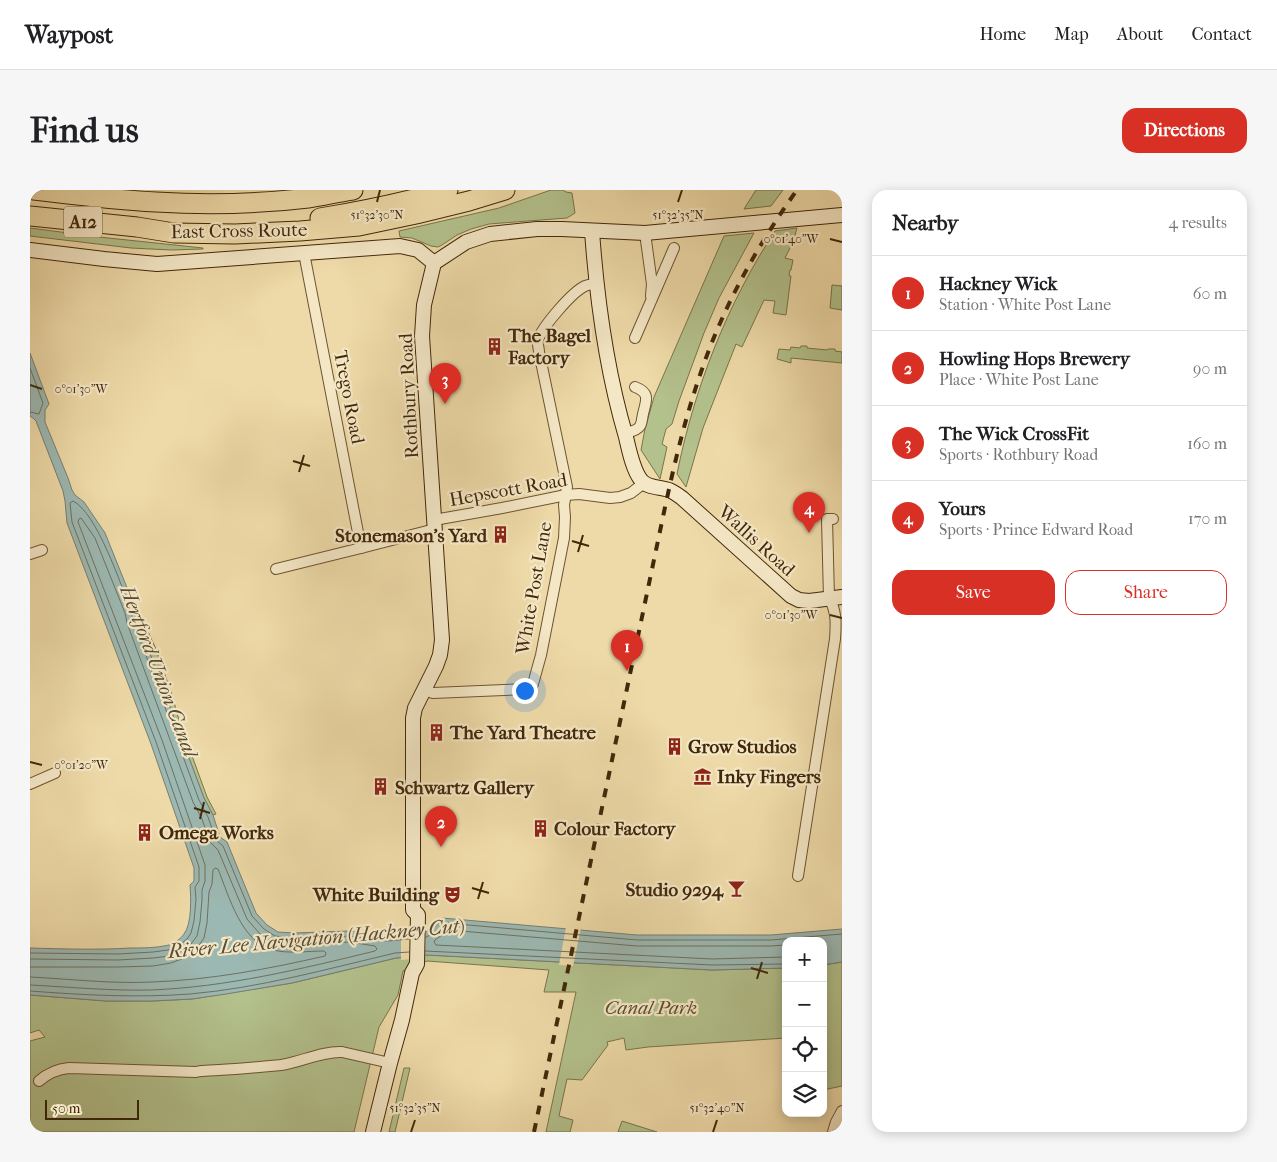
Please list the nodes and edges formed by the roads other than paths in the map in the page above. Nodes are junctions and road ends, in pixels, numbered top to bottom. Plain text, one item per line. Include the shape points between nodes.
1 (34, 190) edge
2 (353, 190) edge
3 (448, 190) edge
4 (505, 190) edge
5 (842, 215) edge
6 (30, 216) edge
7 (137, 227) junction
8 (592, 231) junction
9 (645, 233) junction
10 (674, 248) dead end
11 (30, 250) edge
12 (304, 253) junction
13 (434, 263) junction
14 (596, 283) junction
15 (650, 304) junction
16 (635, 338) dead end
17 (636, 387) dead end
18 (624, 433) junction
19 (644, 483) junction
20 (566, 495) junction
21 (833, 519) dead end
22 (434, 525) junction
23 (361, 548) junction
24 (42, 550) dead end
25 (30, 554) edge
26 (276, 569) dead end
27 (836, 598) edge
28 (424, 690) junction
29 (55, 773) dead end
30 (30, 784) edge
31 (798, 876) dead end
32 (390, 1063) junction
33 (39, 1081) dead end
34 (842, 1112) edge
35 (373, 1132) edge
36 (833, 1132) edge

1 - 2 highway, East Cross Route / A12 via 108,199 192,203 298,198
3 - 7 highway, A12 via 300,221 176,223
4 - 7 highway, East Cross Route / A12 via 359,226 235,234 174,233
5 - 9 street
6 - 7 highway, East Cross Route / A12
8 - 9 street
8 - 13 street via 537,229 490,234 466,242
8 - 14 street
9 - 15 street via 652,284
10 - 15 street
11 - 12 street via 157,264
12 - 13 street via 400,246 418,250
12 - 23 street, Trego Road
13 - 22 street, Rothbury Road via 424,305 422,336
14 - 18 street via 607,364
14 - 20 street, White Post Lane via 584,286 568,299 538,340 568,487
15 - 16 street
17 - 18 street via 645,393 646,400 640,426
18 - 19 street via 638,475
19 - 20 street, Hepscott Road via 620,497
19 - 27 street, Wallis Road via 682,498 791,596 809,601
20 - 22 street, Hepscott Road
20 - 28 street, White Post Lane via 564,538 541,655 531,687 433,693
21 - 27 street via 827,519
22 - 23 street, Hepscott Road
22 - 28 street, Rothbury Road via 442,640 440,655
23 - 26 street, Hepscott Road
24 - 25 street
27 - 31 street via 835,639
28 - 32 street via 413,718 414,910 418,915 413,931 412,968
29 - 30 street
32 - 33 street via 339,1052 282,1065 215,1071 69,1068 60,1069
32 - 35 street
34 - 36 street

